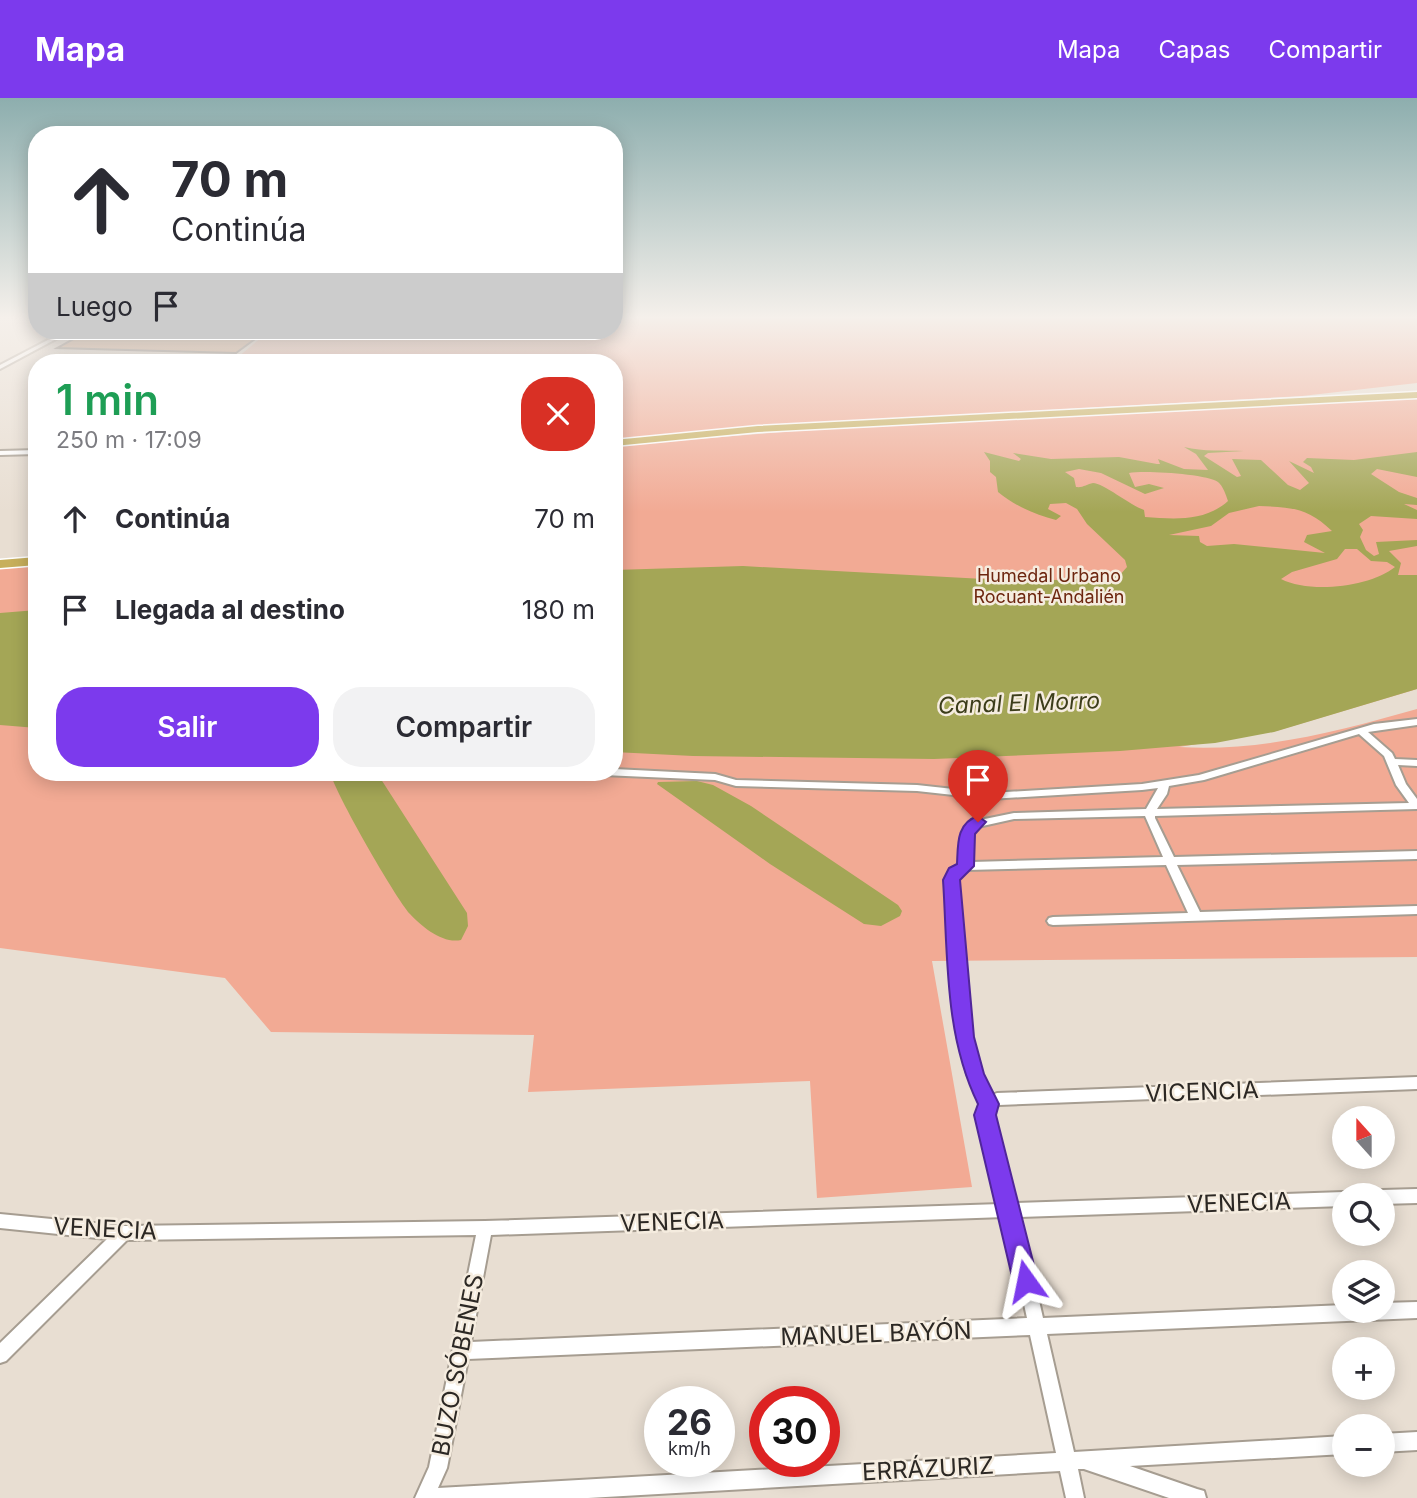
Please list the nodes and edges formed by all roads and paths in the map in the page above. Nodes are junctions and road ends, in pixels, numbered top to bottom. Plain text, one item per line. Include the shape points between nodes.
1 (1417, 393) edge
2 (623, 442) edge
3 (28, 452) edge
4 (0, 453) edge
5 (28, 562) edge
6 (0, 564) edge
7 (1417, 722) edge
8 (1361, 731) junction
9 (1392, 762) junction
10 (1417, 763) edge
11 (623, 773) edge
12 (1164, 784) junction
13 (1417, 806) edge
14 (1149, 813) junction
15 (1417, 855) edge
16 (1169, 862) junction
17 (965, 866) junction
18 (1417, 910) edge
19 (1195, 915) junction
20 (1053, 921) dead end
21 (1417, 1083) edge
22 (989, 1104) junction
23 (1417, 1196) edge
24 (1395, 1197) edge
25 (1332, 1199) edge
26 (1011, 1212) junction
27 (0, 1221) edge
28 (485, 1228) junction
29 (124, 1233) junction
30 (1417, 1310) edge
31 (1036, 1327) junction
32 (461, 1351) junction
33 (0, 1355) edge
34 (1417, 1441) edge
35 (1395, 1442) edge
36 (1332, 1446) edge
37 (1075, 1461) junction
38 (426, 1498) edge
39 (1075, 1498) edge
40 (1197, 1498) edge

1 - 2 highway via 758,429
3 - 4 street
5 - 6 highway
7 - 8 street
8 - 9 street
8 - 12 street via 1215,774
9 - 10 street
9 - 13 street via 1401,785
11 - 12 street via 990,796
12 - 14 street via 1163,795
13 - 14 street
14 - 16 street
14 - 17 street via 1014,816 978,822 967,833
15 - 16 street
16 - 17 street
16 - 19 street
17 - 22 street via 951,880 964,1037 974,1074
18 - 19 street
19 - 20 street
21 - 22 street, VICENCIA via 997,1100
22 - 26 street via 985,1115
23 - 24 street
25 - 26 street, VENECIA
26 - 28 street, VENECIA
26 - 31 street
27 - 29 street, VENECIA
28 - 29 street, VENECIA
28 - 32 street, BUZO SÓBENES
29 - 33 street
30 - 31 street, MANUEL BAYÓN
31 - 32 street, MANUEL BAYÓN
31 - 37 street
32 - 38 street, BUZO SÓBENES via 438,1468
34 - 35 street
36 - 37 street, ERRÁZURIZ
37 - 38 street, ERRÁZURIZ
37 - 39 street
37 - 40 street

